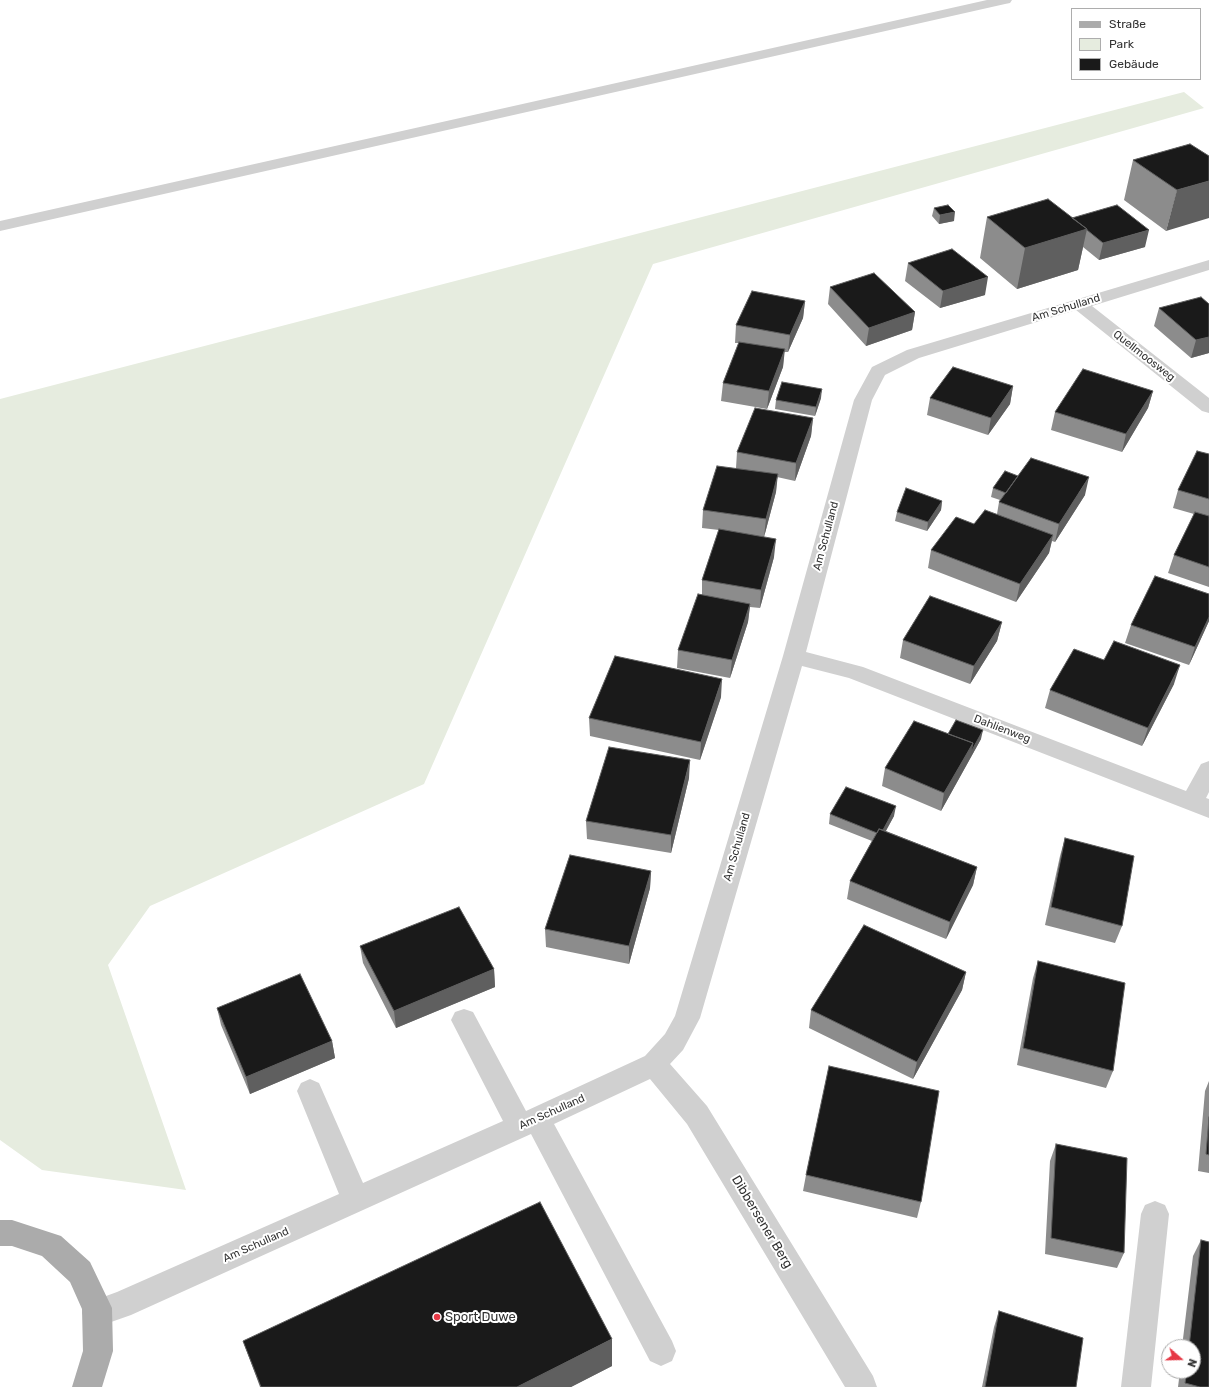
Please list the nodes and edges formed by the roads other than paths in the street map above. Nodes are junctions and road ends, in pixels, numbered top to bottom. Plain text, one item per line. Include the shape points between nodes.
1 (1005, 0) edge
2 (0, 226) edge
3 (1209, 265) edge
4 (1078, 304) junction
5 (1209, 408) edge
6 (794, 656) junction
7 (1209, 770) edge
8 (1201, 806) edge
9 (464, 1020) dead end
10 (654, 1064) junction
11 (310, 1091) dead end
12 (529, 1123) junction
13 (356, 1200) junction
14 (1155, 1214) dead end
15 (0, 1233) edge
16 (97, 1313) junction
17 (661, 1351) dead end
18 (87, 1387) edge
19 (862, 1387) edge
20 (1136, 1387) edge

1 - 2 street
3 - 4 street, Am Schulland
4 - 5 street, Quellmoosweg
4 - 6 street, Am Schulland via 913,354 878,371 863,400
6 - 8 street, Dahlienweg via 855,672
6 - 10 street, Am Schulland via 687,1018 674,1042
7 - 8 street
9 - 12 street
10 - 12 street, Am Schulland
10 - 19 street, Dibbersener Berg via 697,1115
11 - 13 street
12 - 13 street, Am Schulland
12 - 17 street
13 - 16 street, Am Schulland via 121,1305
14 - 20 street
15 - 16 main road via 12,1233 51,1246 80,1272
16 - 18 main road via 98,1352

